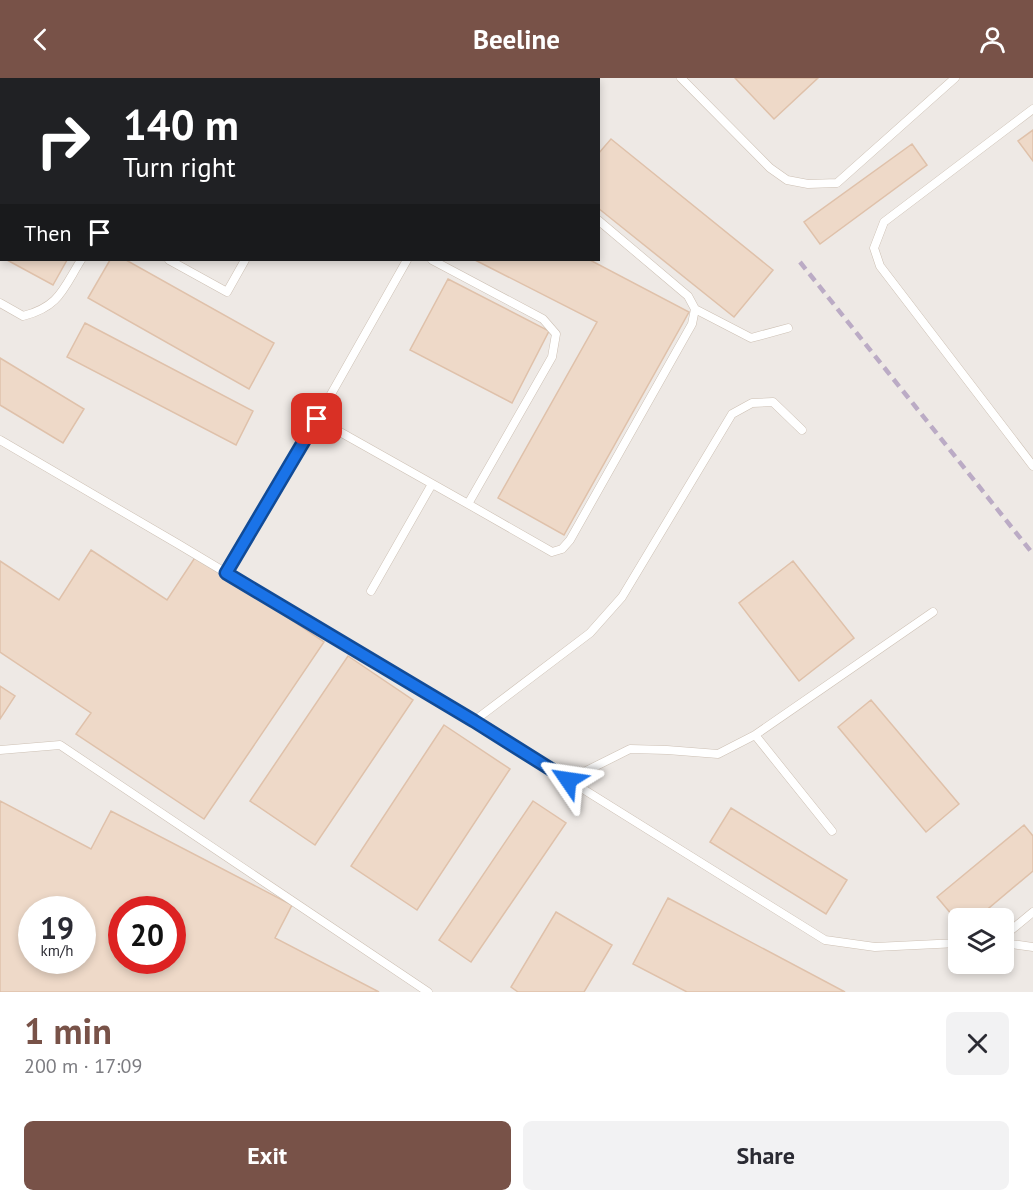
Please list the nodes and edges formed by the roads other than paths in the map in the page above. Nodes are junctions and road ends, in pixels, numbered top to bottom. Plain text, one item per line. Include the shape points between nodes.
1 (681, 78) edge
2 (955, 78) edge
3 (1033, 109) edge
4 (600, 222) edge
5 (80, 261) edge
6 (171, 261) edge
7 (244, 261) edge
8 (406, 261) edge
9 (434, 261) edge
10 (0, 303) edge
11 (695, 309) junction
12 (788, 328) dead end
13 (317, 419) junction
14 (802, 430) dead end
15 (0, 440) edge
16 (1033, 466) edge
17 (432, 484) junction
18 (468, 504) junction
19 (226, 573) junction
20 (371, 591) dead end
21 (933, 612) dead end
22 (474, 721) junction
23 (755, 735) junction
24 (0, 750) edge
25 (568, 780) junction
26 (832, 831) dead end
27 (1033, 912) edge
28 (1014, 928) edge
29 (948, 943) edge
30 (1014, 944) edge
31 (1033, 946) edge
32 (428, 992) edge

1 - 2 lane via 770,168 787,180 808,184 837,183
3 - 16 lane via 884,222 874,248 880,266
4 - 11 lane via 688,296
5 - 10 lane via 57,299 41,312 23,316
6 - 7 lane via 227,292
8 - 13 lane
9 - 18 lane via 543,319 556,334 552,357
11 - 12 lane via 751,338
11 - 18 lane via 692,324 562,549 552,552
13 - 17 lane
13 - 19 lane
14 - 22 lane via 773,402 752,403 732,414 622,597 590,633
15 - 19 lane
17 - 18 lane
17 - 20 lane
19 - 22 lane
21 - 23 lane
22 - 25 lane
23 - 25 lane via 718,754 630,749
23 - 26 lane
24 - 32 lane via 60,745
25 - 29 lane via 825,940 875,947
27 - 28 lane
30 - 31 lane

